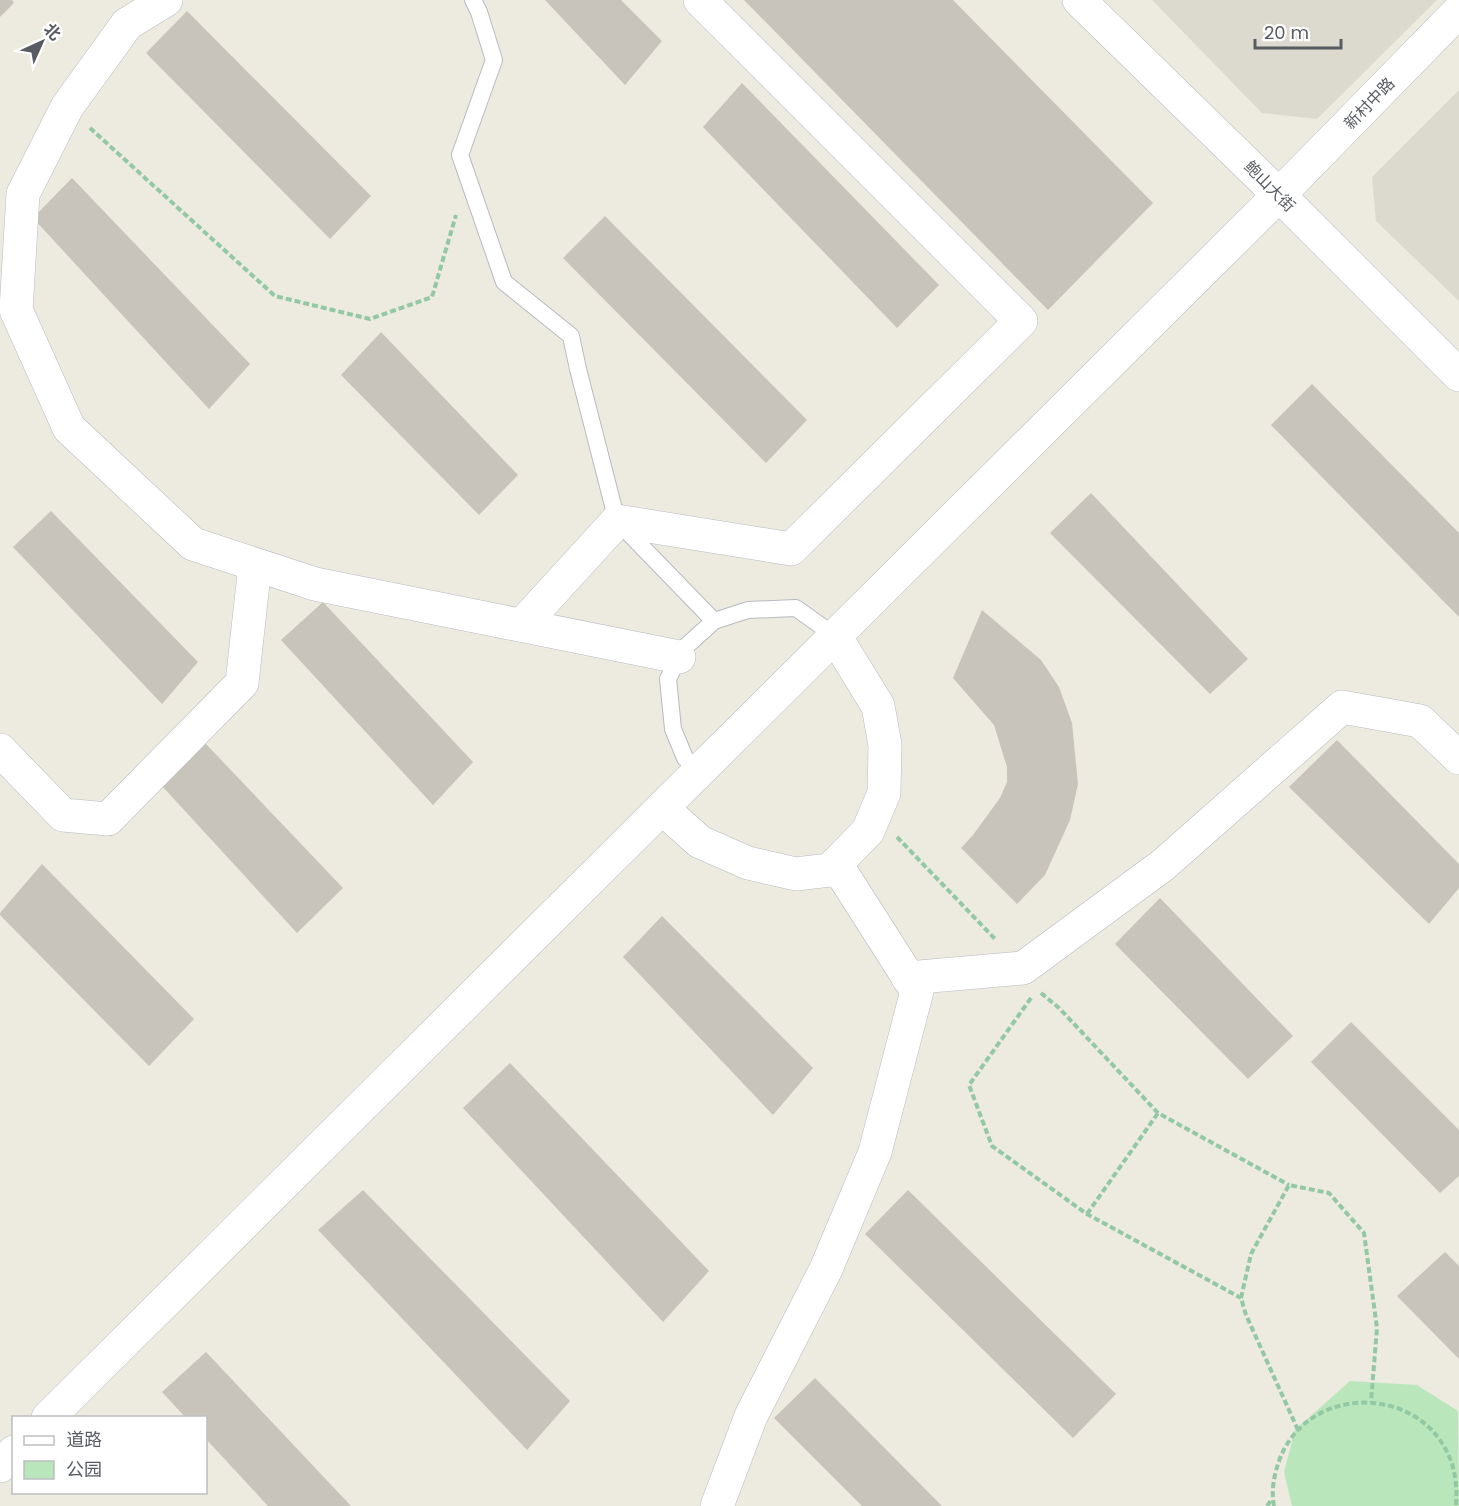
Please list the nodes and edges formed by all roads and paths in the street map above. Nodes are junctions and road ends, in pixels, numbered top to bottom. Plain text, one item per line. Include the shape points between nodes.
1 (166, 0) edge
2 (473, 0) edge
3 (700, 0) edge
4 (1079, 0) edge
5 (1459, 11) edge
6 (67, 107) junction
7 (467, 177) junction
8 (1279, 195) junction
9 (9, 273) edge
10 (1459, 375) edge
11 (617, 520) junction
12 (255, 565) junction
13 (714, 621) junction
14 (522, 625) junction
15 (835, 636) junction
16 (679, 657) junction
17 (0, 750) edge
18 (1459, 758) edge
19 (699, 772) junction
20 (662, 808) junction
21 (875, 813) junction
22 (836, 864) junction
23 (1023, 968) junction
24 (908, 978) junction
25 (1158, 1113) junction
26 (1289, 1185) junction
27 (1088, 1214) junction
28 (1241, 1298) junction
29 (1371, 1402) junction
30 (50, 1416) edge
31 (1298, 1430) junction
32 (12, 1454) edge
33 (0, 1466) edge
34 (1458, 1480) edge
35 (1272, 1498) junction
36 (717, 1506) edge
37 (1267, 1506) edge
38 (1274, 1506) edge
39 (1456, 1506) edge

1 - 6 street via 128,24
2 - 7 lane via 494,60 460,155
3 - 11 street via 1021,321 791,549
4 - 8 street, 鲍山大街
5 - 8 street, 新村中路
6 - 7 path via 274,296 370,319 432,297
6 - 9 street via 23,194
7 - 11 lane via 504,282 571,336
8 - 10 street, 鲍山大街
8 - 15 street, 新村中路
9 - 12 street via 16,310 69,428 193,544
11 - 13 lane
11 - 14 street
12 - 14 street via 315,584
12 - 17 street via 242,683 108,819 63,815
13 - 15 lane via 748,610 796,608
13 - 16 lane
14 - 16 street
15 - 19 street, 新村中路
15 - 21 street via 878,706 885,745 884,793
16 - 19 lane via 668,679 674,729 685,758
18 - 23 street via 1420,721 1342,707 1163,865
19 - 20 street, 新村中路
20 - 22 street via 700,842 748,863 796,874 830,870
20 - 30 street, 新村中路
21 - 22 street via 868,831
21 - 23 path
22 - 24 street
23 - 24 street
24 - 36 street via 917,991 875,1152 826,1269 751,1416
25 - 26 path
25 - 27 path
25 - 27 path via 1059,1008 1037,990 969,1085 992,1146
26 - 28 path via 1251,1254
26 - 29 path via 1329,1193 1364,1233 1377,1328
27 - 28 path
28 - 31 path
29 - 31 path via 1344,1404 1318,1413
29 - 34 path via 1395,1407 1418,1418 1450,1456
31 - 35 path via 1283,1450 1274,1474
32 - 33 street
34 - 39 path
35 - 37 path
35 - 38 path

